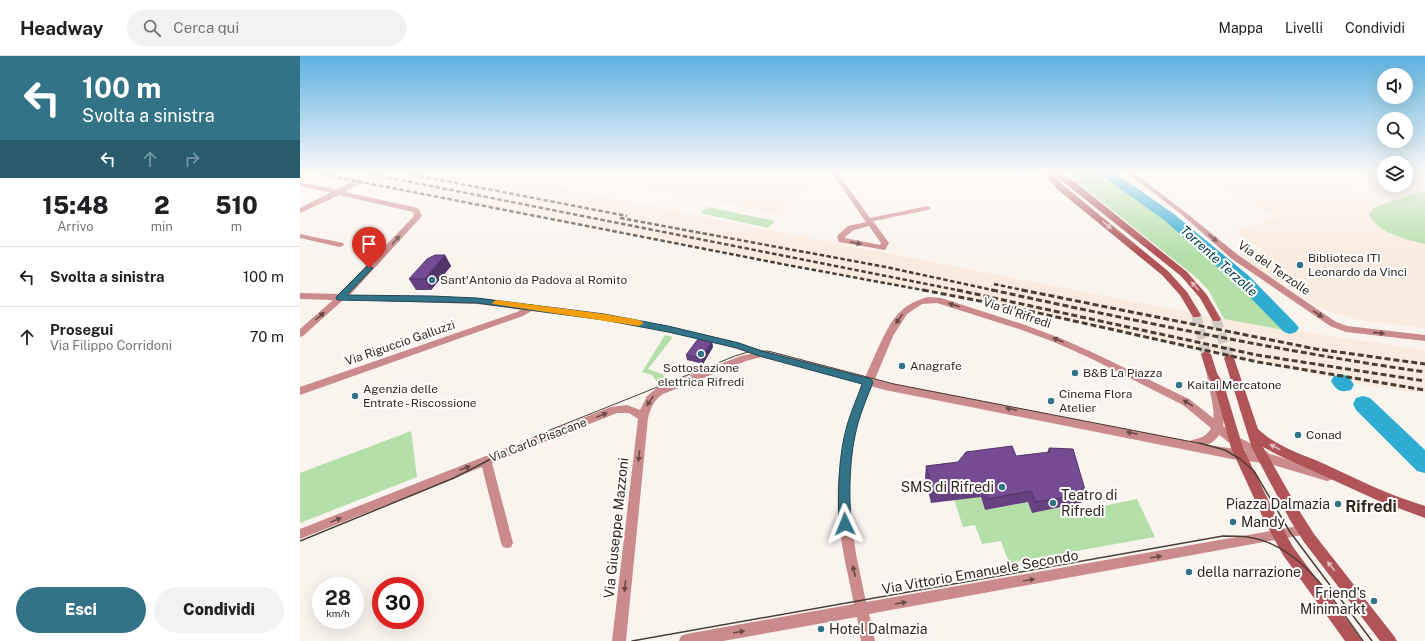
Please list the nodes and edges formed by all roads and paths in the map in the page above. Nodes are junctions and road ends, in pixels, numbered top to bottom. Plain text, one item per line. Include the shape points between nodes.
1 (323, 199) edge
2 (369, 199) edge
3 (854, 199) edge
4 (1076, 199) edge
5 (1091, 199) edge
6 (1165, 199) edge
7 (928, 208) dead end
8 (300, 211) edge
9 (870, 221) junction
10 (300, 236) edge
11 (340, 246) dead end
12 (300, 296) edge
13 (340, 298) junction
14 (520, 305) junction
15 (532, 307) junction
16 (1196, 315) tunnel mouth
17 (508, 318) junction
18 (1216, 319) tunnel mouth
19 (300, 334) edge
20 (1425, 338) edge
21 (762, 354) junction
22 (1206, 354) tunnel mouth
23 (1229, 358) tunnel mouth
24 (1212, 374) joint
25 (868, 382) junction
26 (300, 391) edge
27 (1221, 407) junction
28 (643, 418) junction
29 (1218, 428) junction
30 (1252, 430) junction
31 (1234, 441) junction
32 (1184, 444) junction
33 (1240, 455) junction
34 (1266, 457) junction
35 (486, 461) junction
36 (1348, 482) junction
37 (1425, 512) edge
38 (1304, 530) junction
39 (300, 534) edge
40 (1279, 535) junction
41 (507, 543) dead end
42 (862, 610) junction
43 (619, 641) edge
44 (686, 641) edge
45 (868, 641) edge
46 (1354, 641) edge
47 (1389, 641) edge

1 - 8 street
13 -> 2 street via 418,215 411,209
3 - 9 street
4 -> 16 main road via 1169,277 1184,294
18 -> 5 main road via 1204,296 1184,274
6 -> 20 street, Via del Terzolle via 1235,257 1333,324 1346,329
7 - 9 street
9 -> 9 street via 850,228 844,233 842,240 882,248 885,243
10 - 11 street
12 - 13 street
13 - 14 street via 432,298
19 -> 13 street
14 - 15 street
14 - 17 street, Via Riguccio Galluzzi
15 - 17 street, Via Riguccio Galluzzi via 526,312
15 - 21 street via 653,326 739,346
17 - 26 street, Via Riguccio Galluzzi
21 - 25 street
21 -> 28 street via 744,358 660,391 648,402
22 - 24 main road
23 - 30 main road
24 - 27 street via 1211,384
29 -> 25 street, Via di Rifredi via 1186,402 1093,356 1022,326 931,300 908,307 903,313 892,330
32 -> 25 street
42 -> 25 street via 846,532 844,495 851,434
27 - 29 street
27 - 31 main road
35 -> 28 street, Via Carlo Pisacane via 615,410 633,410
28 -> 43 street, Via Giuseppe Mazzoni
29 - 31 street
29 - 32 street via 1212,436 1202,442
30 - 34 main road
36 -> 30 main road via 1273,447
31 - 33 main road
31 - 34 street
32 - 33 street
33 - 34 street
33 - 40 main road
34 - 36 street
34 - 38 main road
39 -> 35 street, Via Carlo Pisacane
35 - 41 street
36 - 37 main road via 1391,501
38 - 40 street
47 -> 38 main road
42 -> 40 street, Via Vittorio Emanuele Secondo
40 - 46 main road
44 -> 42 street, Via Vittorio Emanuele Secondo
42 - 45 street

